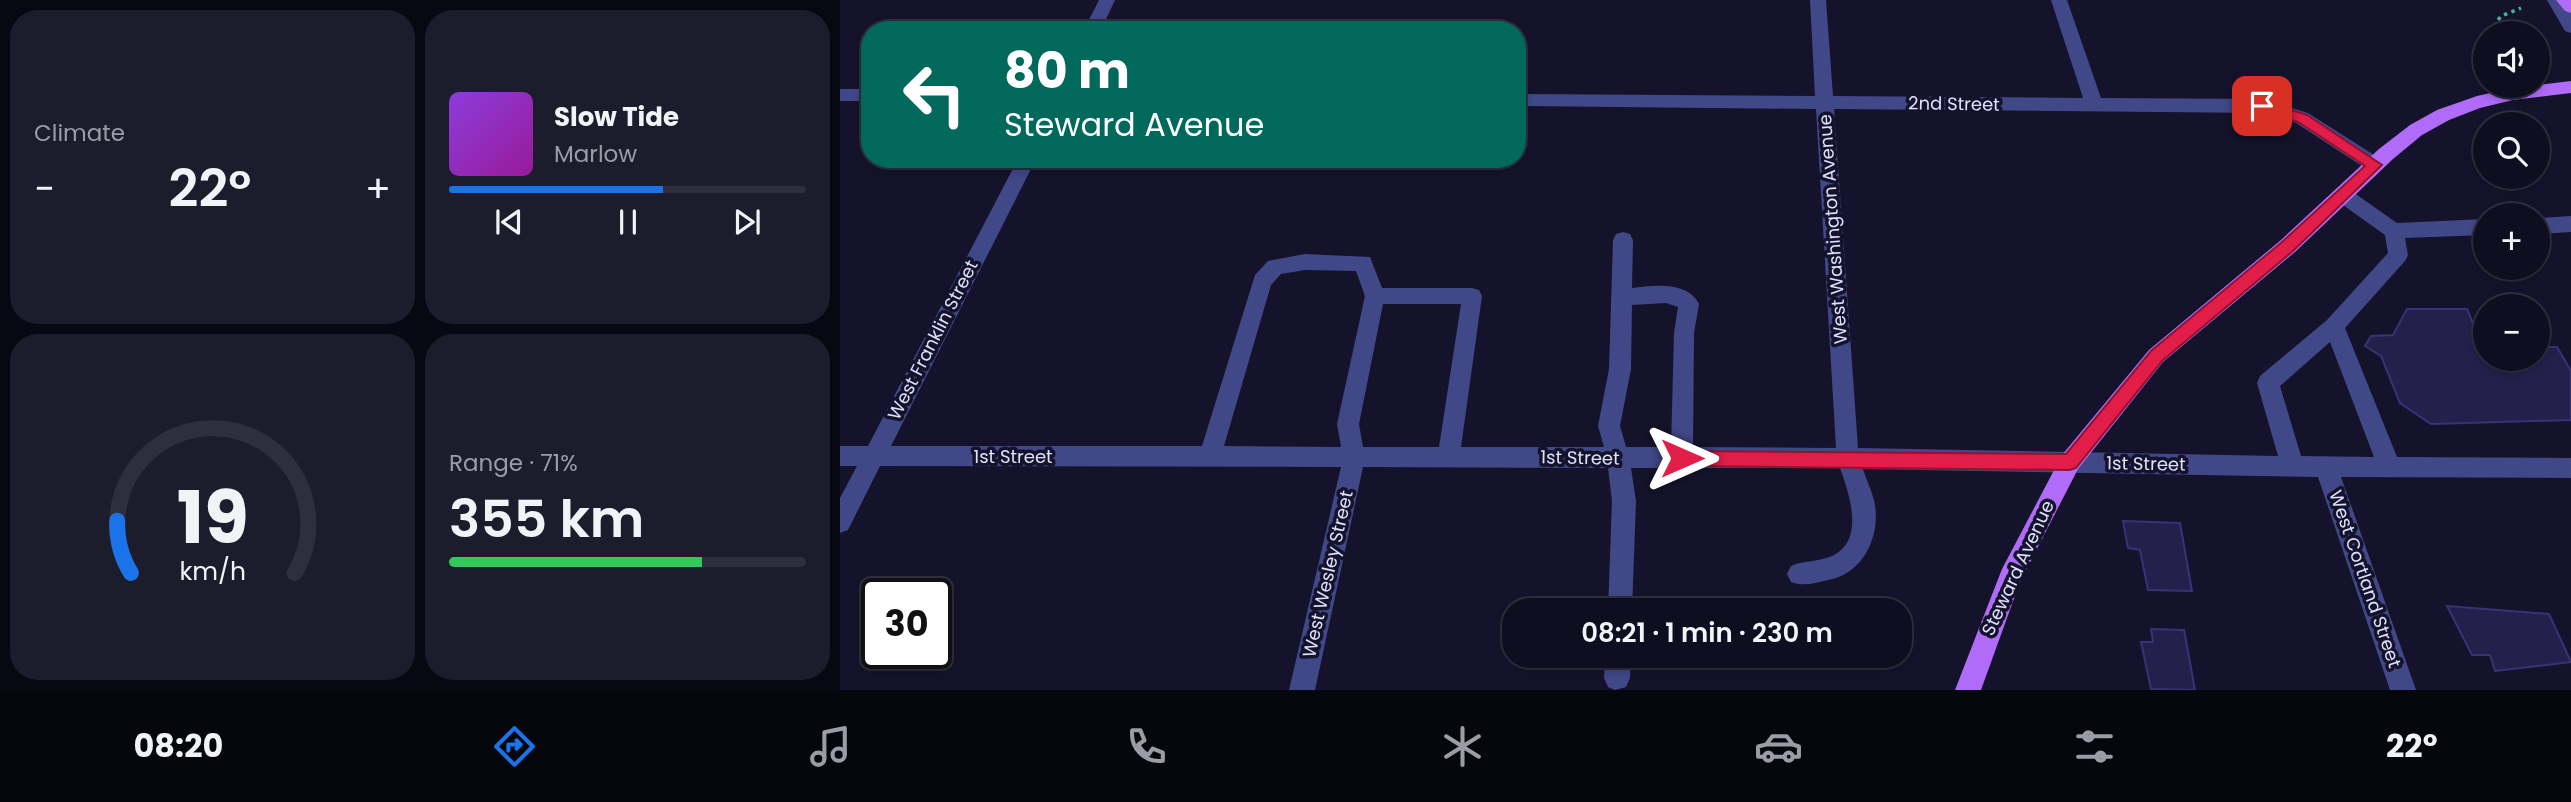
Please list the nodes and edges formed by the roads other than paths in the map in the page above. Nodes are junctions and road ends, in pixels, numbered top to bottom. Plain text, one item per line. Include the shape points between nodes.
1 (1107, 0) edge
2 (1818, 0) edge
3 (2059, 0) edge
4 (2555, 0) edge
5 (2564, 0) edge
6 (2571, 7) edge
7 (1096, 21) edge
8 (2571, 27) edge
9 (2571, 87) edge
10 (840, 95) edge
11 (861, 95) edge
12 (1526, 100) edge
13 (1825, 102) junction
14 (2094, 105) junction
15 (2375, 165) junction
16 (1022, 168) edge
17 (2343, 195) junction
18 (2571, 224) edge
19 (2550, 225) edge
20 (2473, 228) edge
21 (2394, 231) junction
22 (1623, 240) dead end
23 (1375, 296) junction
24 (1622, 297) junction
25 (2334, 326) junction
26 (840, 456) edge
27 (1210, 456) junction
28 (1449, 456) junction
29 (872, 457) junction
30 (1354, 458) junction
31 (1618, 458) junction
32 (1682, 458) junction
33 (1848, 458) junction
34 (2070, 462) junction
35 (2292, 467) junction
36 (2326, 467) junction
37 (2390, 467) junction
38 (2571, 468) edge
39 (840, 522) edge
40 (1799, 574) dead end
41 (1620, 598) edge
42 (1301, 690) edge
43 (1968, 690) edge
44 (2403, 690) edge

1 - 7 street
2 - 13 street, West Washington Avenue
3 - 14 street
4 - 8 street
5 - 6 main road
9 - 15 main road, Steward Avenue via 2513,94 2460,108 2416,130
10 - 11 street
12 - 13 street, 2nd Street
13 - 14 street, 2nd Street
13 - 33 street, West Washington Avenue
14 - 15 street, 2nd Street via 2277,109 2302,118
15 - 17 main road, Steward Avenue
16 - 29 street, West Franklin Street
17 - 21 street
17 - 34 main road, Steward Avenue via 2288,247 2156,356
18 - 19 street
20 - 21 street
21 - 25 street via 2398,255
22 - 24 street
23 - 27 street via 1363,264 1305,262 1275,267 1262,281
23 - 28 street via 1472,296
23 - 30 street via 1348,424
24 - 31 street via 1620,369 1609,426
24 - 32 street via 1660,294 1689,304 1684,333
25 - 35 street via 2268,383
25 - 37 street
26 - 29 street, 1st Street
27 - 29 street, 1st Street
27 - 30 street, 1st Street
28 - 30 street, 1st Street
28 - 31 street, 1st Street
29 - 39 street, West Franklin Street
30 - 42 street, West Wesley Street
31 - 32 street, 1st Street
31 - 41 street via 1624,501
32 - 33 street, 1st Street
33 - 34 street, 1st Street
33 - 40 street, West Washington Avenue via 1863,502 1862,534 1853,555 1838,567
34 - 35 street, 1st Street
34 - 43 main road, Steward Avenue via 2010,577
35 - 36 street, 1st Street
36 - 37 street, 1st Street
36 - 44 street, West Cortland Street
37 - 38 street, 1st Street

